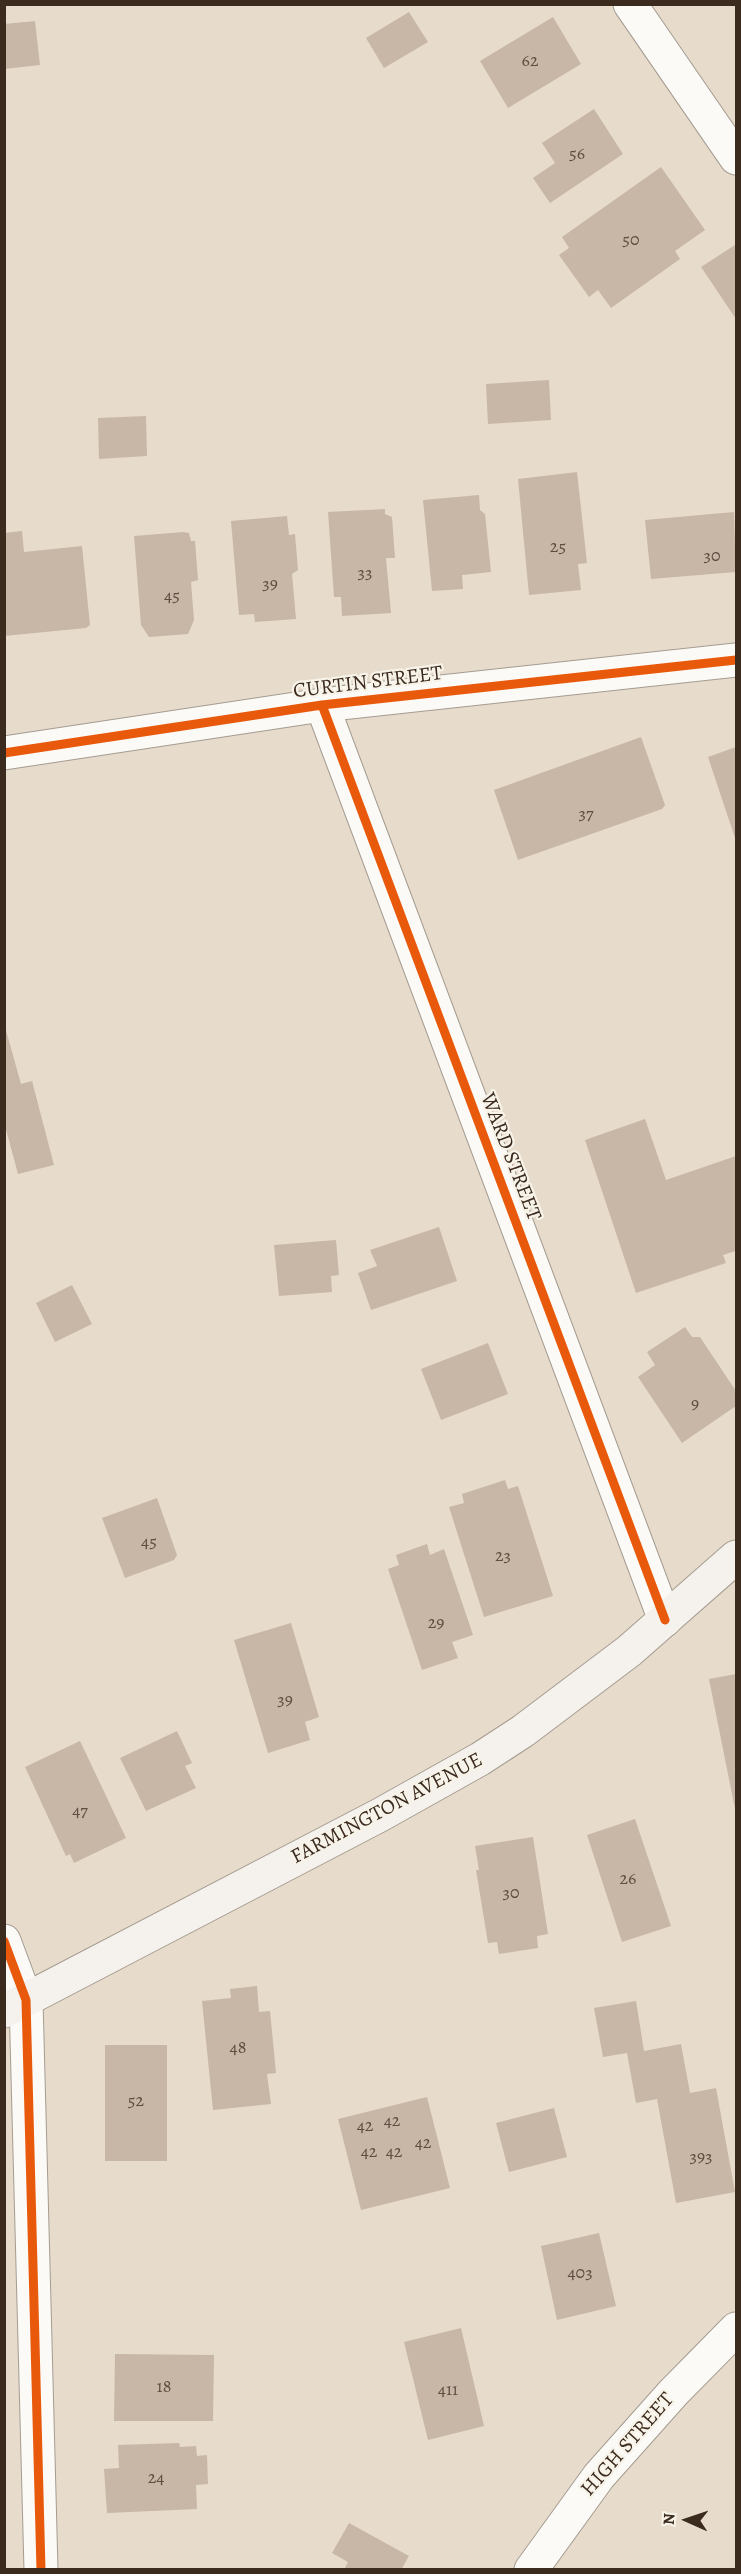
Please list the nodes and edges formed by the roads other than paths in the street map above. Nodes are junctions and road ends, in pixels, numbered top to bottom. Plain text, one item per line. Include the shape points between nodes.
1 (630, 4) edge
2 (736, 158) edge
3 (736, 660) edge
4 (322, 705) junction
5 (4, 753) edge
6 (736, 1557) edge
7 (666, 1620) junction
8 (4, 1941) edge
9 (15, 2006) edge
10 (736, 2329) edge
11 (41, 2570) edge
12 (531, 2570) edge

1 - 2 street
3 - 4 street, CURTIN STREET
4 - 5 street, CURTIN STREET
4 - 7 street, WARD STREET
6 - 7 main road, FARMINGTON AVENUE
7 - 9 main road, FARMINGTON AVENUE via 549,1713 480,1759
8 - 9 street
9 - 11 street
10 - 12 street, HIGH STREET via 604,2470

